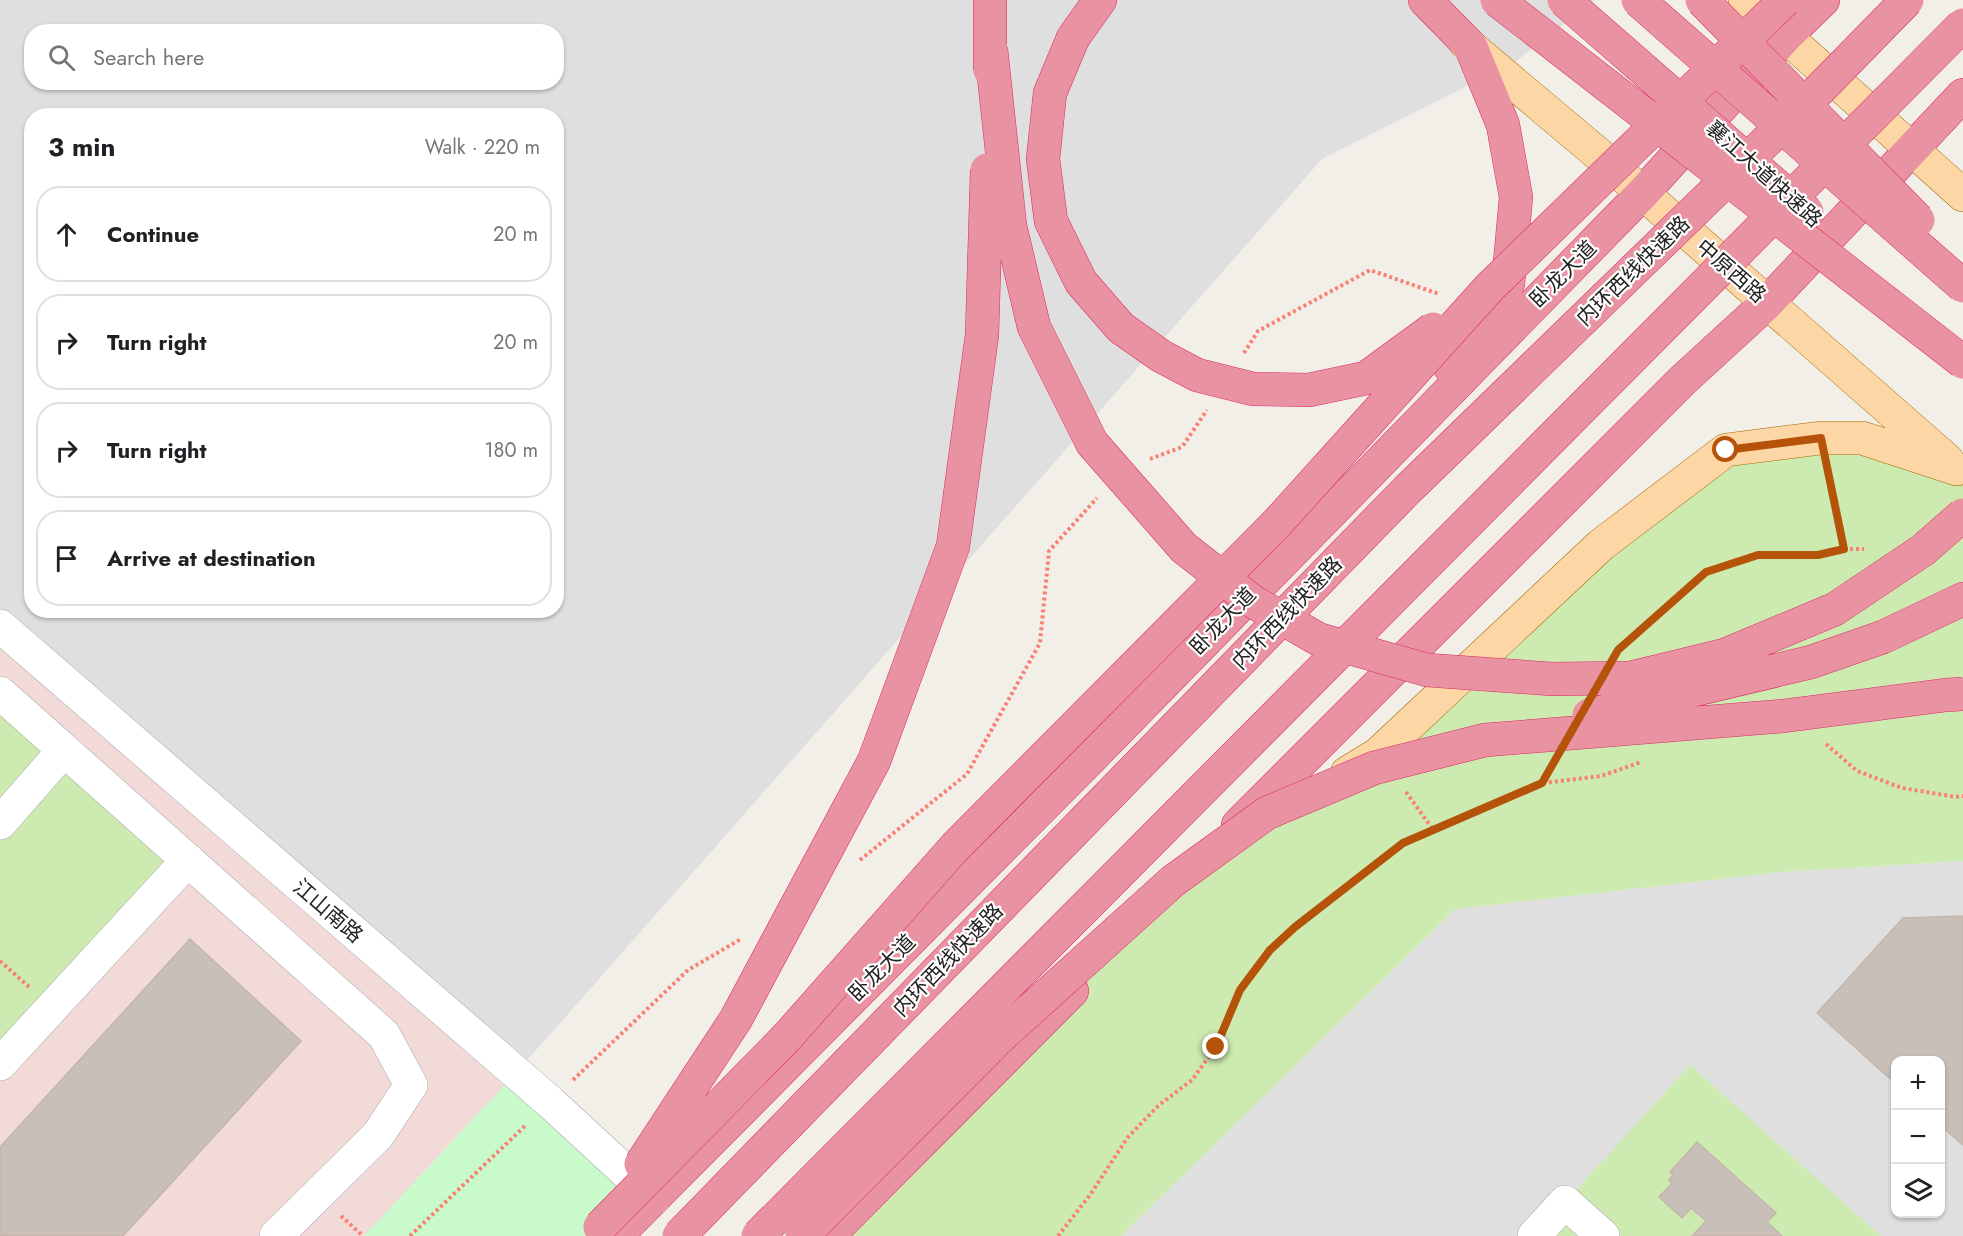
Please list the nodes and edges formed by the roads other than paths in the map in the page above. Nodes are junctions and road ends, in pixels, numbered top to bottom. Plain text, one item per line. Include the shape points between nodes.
1 (990, 0) edge
2 (1100, 0) edge
3 (1415, 0) edge
4 (1425, 0) edge
5 (1497, 0) edge
6 (1564, 0) edge
7 (1638, 0) edge
8 (1702, 0) edge
9 (1745, 0) edge
10 (1785, 0) edge
11 (1823, 0) edge
12 (1907, 0) edge
13 (1963, 25) edge
14 (1786, 36) junction
15 (1470, 47) junction
16 (991, 49) junction
17 (1963, 95) edge
18 (1911, 149) junction
19 (1642, 194) junction
20 (1963, 195) edge
21 (1963, 266) edge
22 (1963, 286) edge
23 (1490, 287) junction
24 (1767, 303) junction
25 (1963, 351) edge
26 (1963, 362) edge
27 (1398, 442) junction
28 (1960, 471) edge
29 (1963, 515) edge
30 (1963, 599) edge
31 (0, 626) edge
32 (0, 693) edge
33 (1963, 694) edge
34 (1485, 740) junction
35 (64, 750) junction
36 (0, 823) edge
37 (188, 860) junction
38 (1192, 871) junction
39 (0, 1064) edge
40 (654, 1198) junction
41 (602, 1233) edge
42 (276, 1236) edge
43 (679, 1236) edge
44 (758, 1236) edge
45 (801, 1236) edge
46 (828, 1236) edge
47 (1534, 1236) edge
48 (1603, 1236) edge

1 - 16 highway, bridge
2 - 23 highway, bridge via 1073,38 1050,93 1043,159 1051,221 1081,282 1121,328 1197,375 1253,389 1310,390 1366,378
3 - 15 main road, 中原西路
4 - 15 highway
5 - 26 highway, bridge
6 - 25 highway, 襄江大道快速路, bridge
7 - 22 highway, bridge
8 - 21 highway, bridge
9 - 14 main road
10 - 23 highway, bridge
11 - 14 highway, 卧龙大道
12 - 43 highway, 内环西线快速路, bridge via 1407,490
13 - 44 highway, bridge
14 - 18 main road
14 - 19 highway, 卧龙大道
15 - 19 main road, 中原西路
15 - 27 highway via 1503,125 1516,197 1508,284
16 - 29 highway, bridge via 1010,226 1034,327 1092,443 1184,548 1252,601 1318,639 1427,670 1552,679 1630,678 1725,655 1835,609 1923,550
16 - 41 highway, bridge via 982,335 953,546 874,761 736,1019
17 - 18 highway
18 - 20 main road
18 - 24 highway
19 - 24 main road, 中原西路
19 - 27 highway, 卧龙大道
23 - 41 highway, bridge via 1278,522 956,846 787,1037
24 - 28 main road, 中原西路
24 - 38 highway via 1676,388
27 - 40 highway, 卧龙大道
28 - 38 main road via 1862,438 1821,438 1726,450 1601,545 1378,754
30 - 34 highway, bridge via 1883,637 1811,662
31 - 40 street, 江山南路 via 550,1102
32 - 35 street
33 - 34 highway, bridge via 1783,716
34 - 45 highway, bridge via 1374,768 1267,813 1173,881 1008,1030
35 - 36 street
35 - 37 street
37 - 39 street
37 - 42 street via 384,1035 411,1084 378,1135
38 - 46 highway
40 - 41 highway, 卧龙大道
47 - 48 street via 1565,1202

